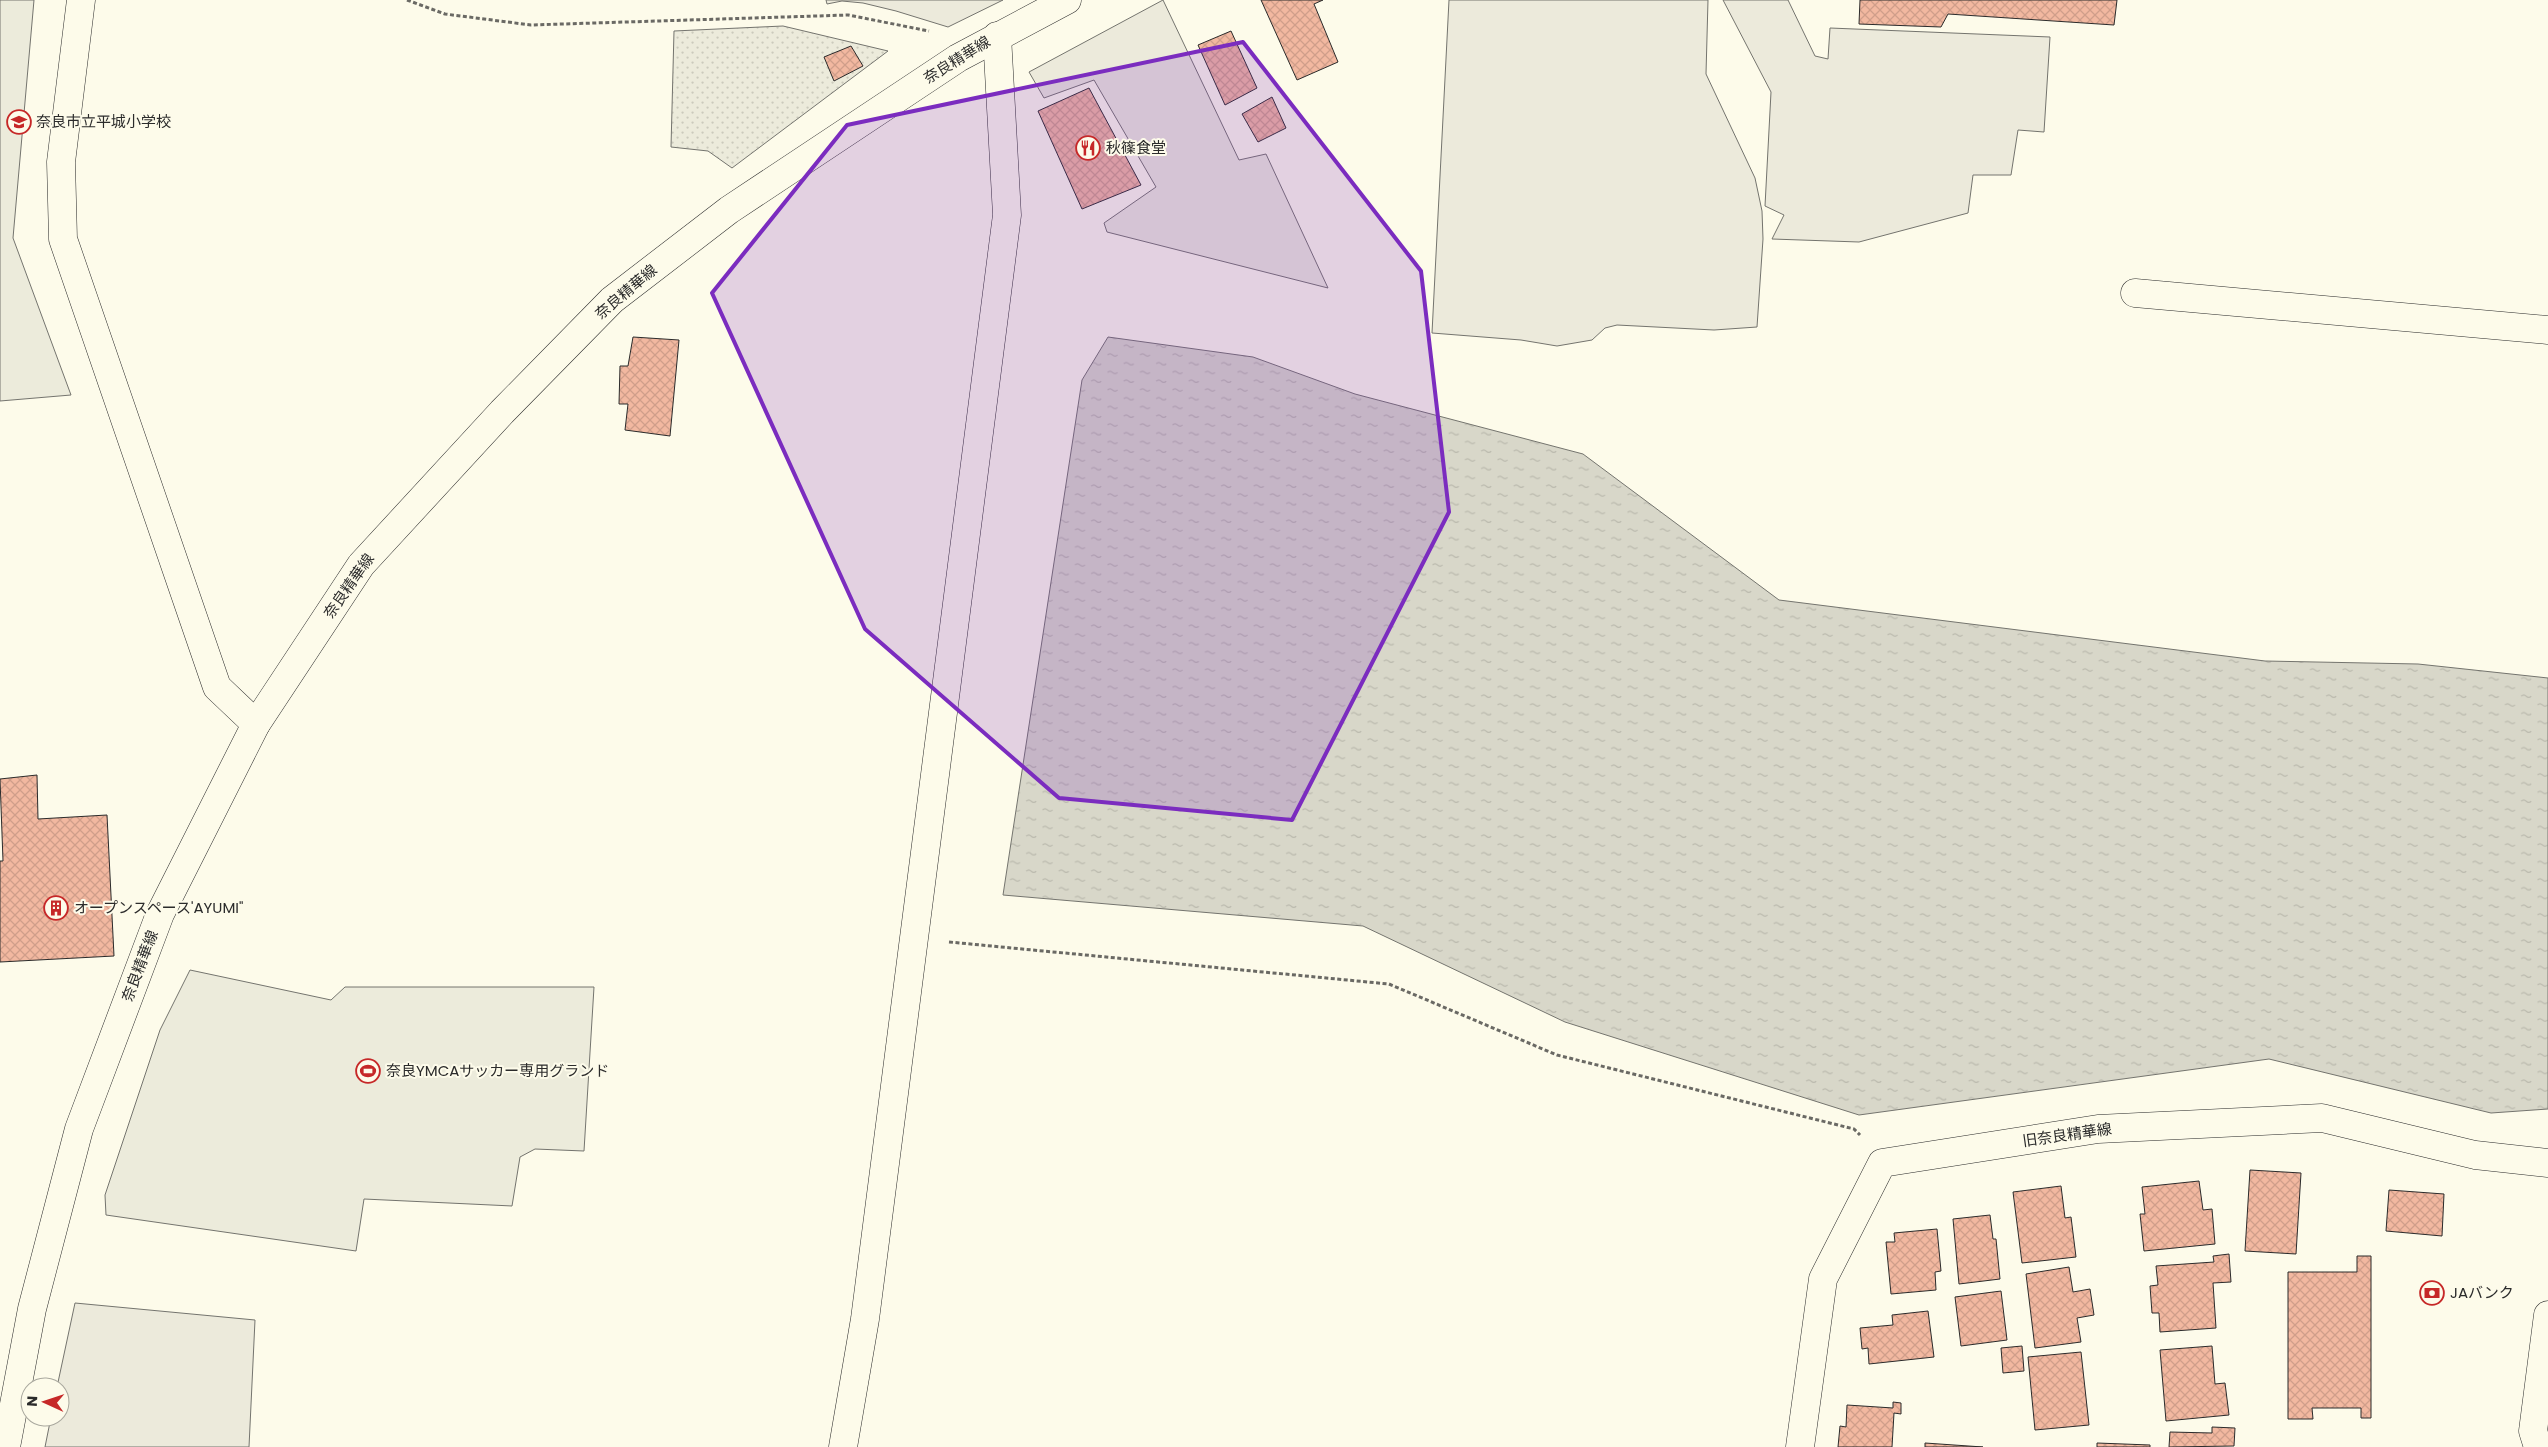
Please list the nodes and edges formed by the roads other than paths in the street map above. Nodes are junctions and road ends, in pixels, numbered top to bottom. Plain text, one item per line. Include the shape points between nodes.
1 (81, 0) edge
2 (1067, 0) edge
3 (997, 36) junction
4 (2135, 292) dead end
5 (2548, 330) edge
6 (256, 724) junction
7 (2548, 1163) edge
8 (2548, 1314) edge
9 (6, 1447) edge
10 (844, 1447) edge
11 (1800, 1447) edge
12 (2538, 1447) edge

1 - 6 street via 61,162 63,239 217,687
2 - 3 street, 奈良精華線
3 - 6 street, 奈良精華線 via 958,58 729,210 612,300 502,412 361,565
3 - 10 street via 1007,215 865,1319
4 - 5 street
6 - 9 street, 奈良精華線 via 160,914 79,1129 32,1309
7 - 11 street, 旧奈良精華線 via 2475,1155 2322,1118 2098,1129 1882,1162 1823,1279
8 - 12 street via 2533,1431

